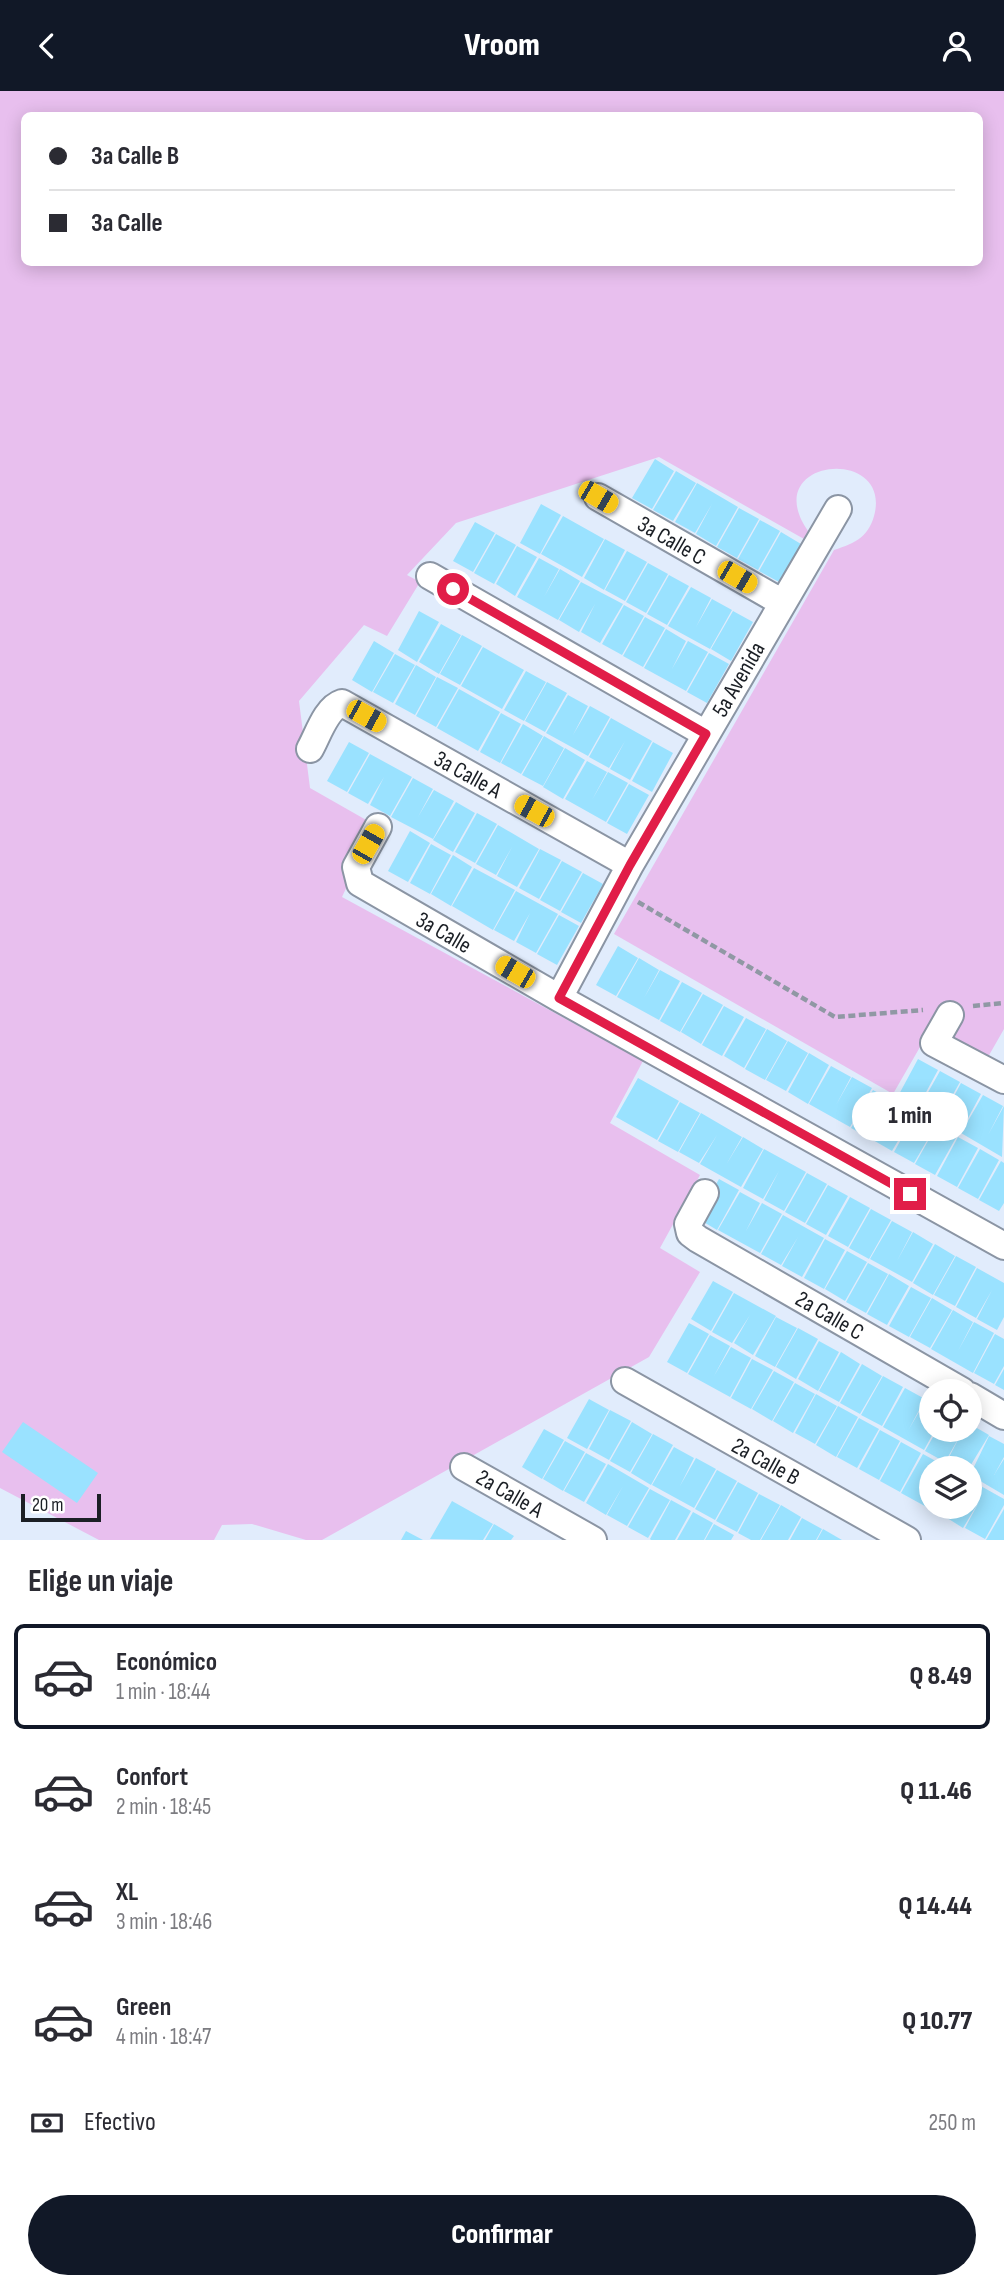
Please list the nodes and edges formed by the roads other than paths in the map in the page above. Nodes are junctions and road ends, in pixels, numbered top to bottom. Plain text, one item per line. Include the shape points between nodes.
1 (598, 497) dead end
2 (838, 509) dead end
3 (430, 576) dead end
4 (783, 603) junction
5 (706, 734) junction
6 (310, 749) dead end
7 (378, 827) dead end
8 (630, 865) junction
9 (559, 998) junction
10 (947, 1010) road end
11 (1004, 1080) edge
12 (705, 1193) dead end
13 (1004, 1246) edge
14 (941, 1379) edge
15 (625, 1381) dead end
16 (982, 1403) edge
17 (1004, 1416) edge
18 (464, 1467) dead end
19 (593, 1540) edge
20 (907, 1540) edge

1 - 4 street, 3a Calle C
2 - 4 street, 5a Avenida
3 - 5 street
4 - 5 street, 5a Avenida
5 - 8 street, 5a Avenida
6 - 8 street, 3a Calle A via 327,716 342,702
7 - 9 street, 3a Calle via 356,867 360,883
8 - 9 street, 5a Avenida
9 - 13 street, 3a Calle
10 - 11 street via 934,1043
12 - 14 street, 2a Calle C via 688,1224 690,1233
15 - 20 street, 2a Calle B
16 - 17 street
18 - 19 street, 2a Calle A

